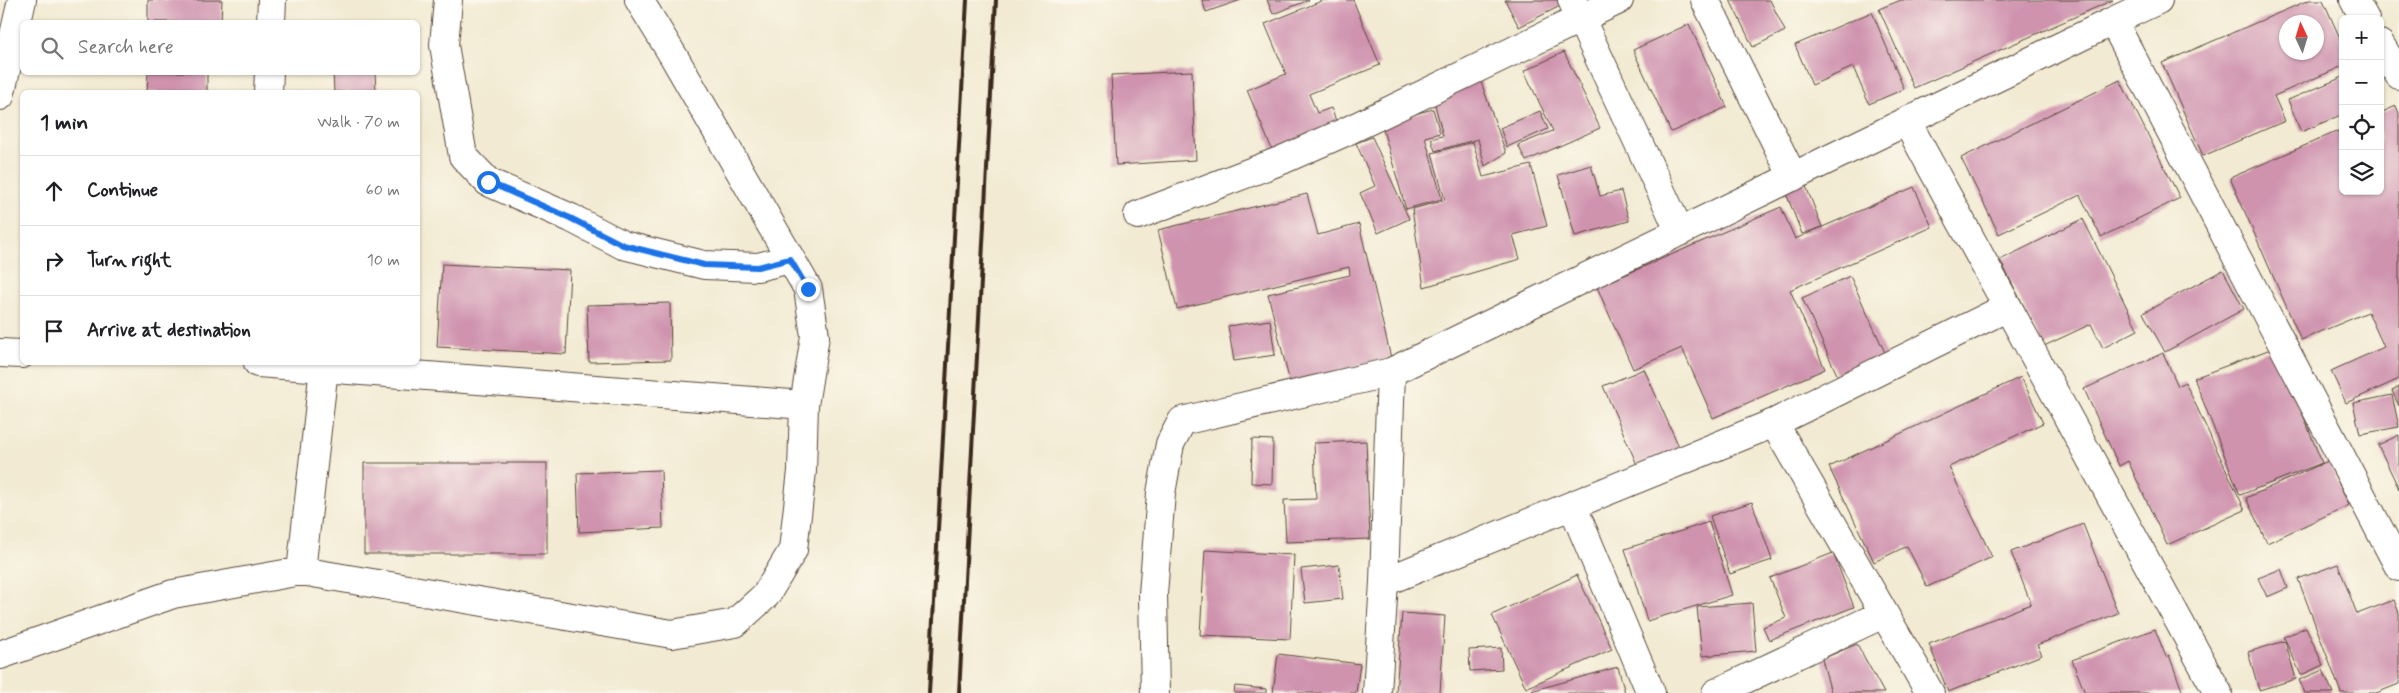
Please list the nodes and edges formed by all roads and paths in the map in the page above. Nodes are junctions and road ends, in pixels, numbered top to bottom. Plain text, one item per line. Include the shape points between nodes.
1 (22, 0) edge
2 (272, 0) edge
3 (448, 0) edge
4 (638, 0) edge
5 (1620, 0) edge
6 (1705, 0) edge
7 (2158, 0) edge
8 (2354, 0) edge
9 (1576, 9) edge
10 (2363, 15) edge
11 (271, 20) edge
12 (2113, 21) junction
13 (2384, 51) edge
14 (269, 75) edge
15 (2399, 76) edge
16 (268, 90) edge
17 (0, 96) edge
18 (1907, 122) junction
19 (1793, 177) junction
20 (1138, 215) dead end
21 (1680, 232) junction
22 (790, 259) junction
23 (2008, 307) junction
24 (0, 354) edge
25 (20, 354) edge
26 (284, 365) edge
27 (324, 368) junction
28 (1391, 372) junction
29 (804, 405) junction
30 (1774, 423) junction
31 (1572, 507) junction
32 (2399, 567) edge
33 (301, 571) junction
34 (1384, 582) junction
35 (1883, 614) junction
36 (0, 655) edge
37 (1155, 693) edge
38 (1377, 693) edge
39 (1651, 693) edge
40 (1716, 693) edge
41 (1930, 693) edge
42 (2218, 693) edge

1 - 17 street
2 - 11 street
3 - 22 street via 444,45 464,156 488,182 623,245 704,265 758,267
4 - 22 street
5 - 9 street
6 - 19 street
7 - 12 street
8 - 10 street
9 - 20 street via 1345,132 1282,160
9 - 21 street
12 - 18 street
12 - 32 street
13 - 15 street
14 - 16 street
18 - 19 street
18 - 23 street
19 - 21 street
21 - 28 street
22 - 29 street via 808,289 814,336
23 - 30 street
23 - 42 street
24 - 25 street
26 - 27 street
27 - 29 street
27 - 33 street
28 - 34 street
28 - 37 street via 1182,421 1170,444 1161,493 1153,594
29 - 33 street via 802,471 793,550 766,595 735,623 672,634
30 - 31 street
30 - 35 street
31 - 34 street
31 - 39 street
33 - 36 street via 173,594
34 - 38 street
35 - 40 street
35 - 41 street

